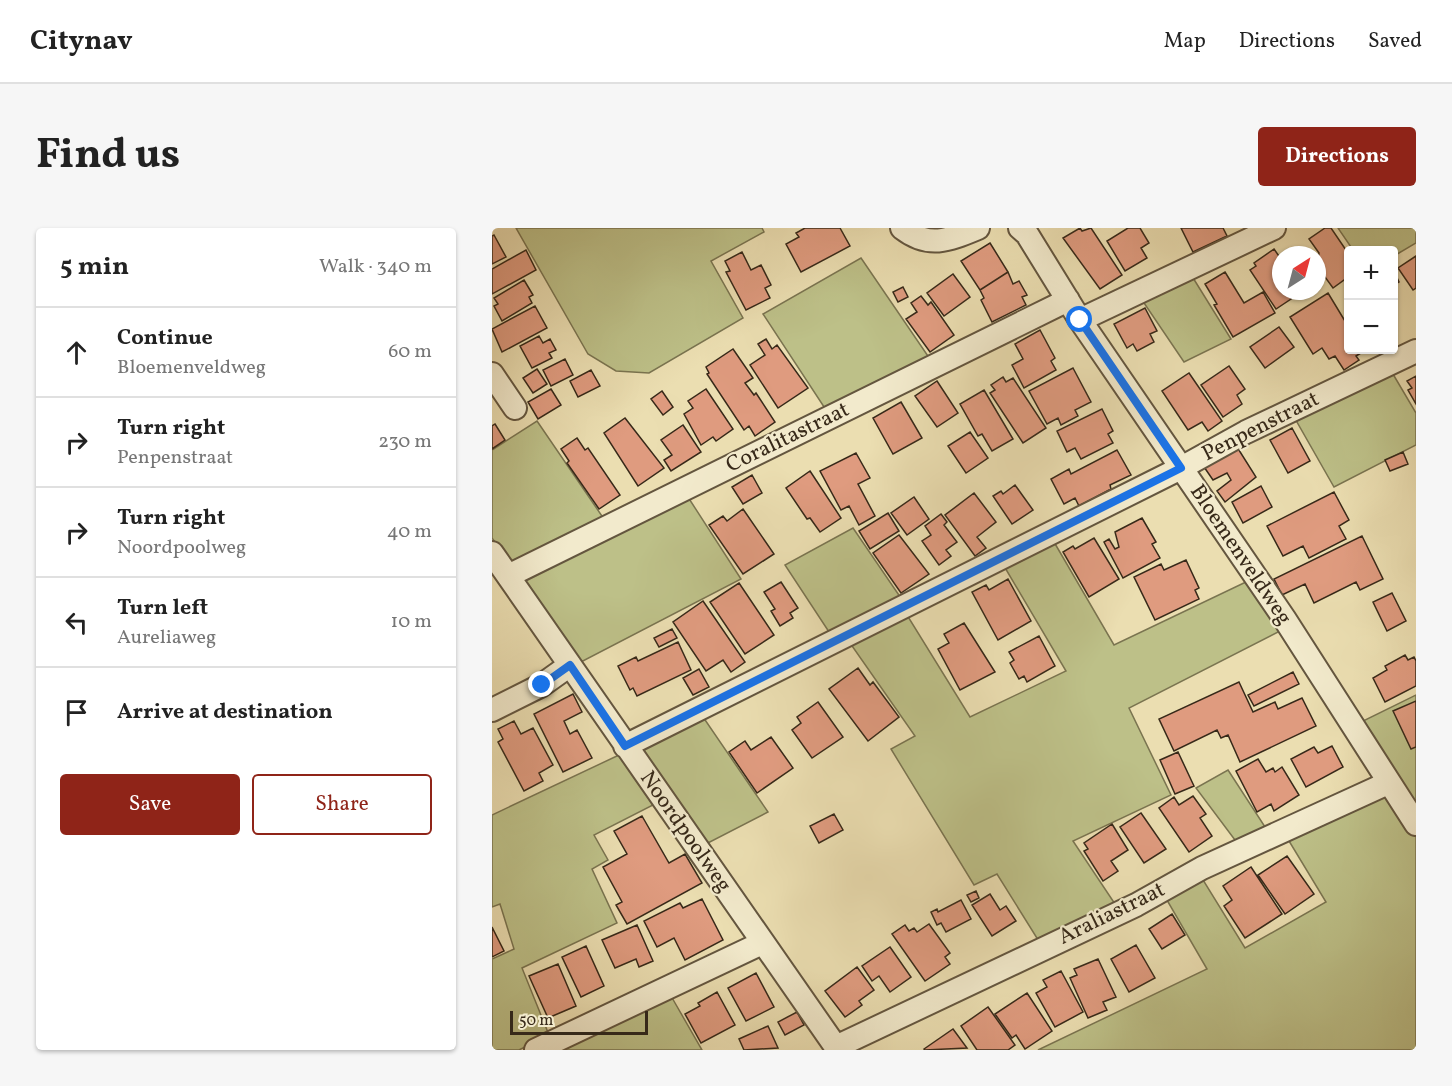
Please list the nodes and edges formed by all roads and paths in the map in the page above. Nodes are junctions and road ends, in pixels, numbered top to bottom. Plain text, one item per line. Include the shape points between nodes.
1 (902, 228) edge
2 (978, 228) edge
3 (1020, 228) edge
4 (1274, 228) edge
5 (1068, 300) junction
6 (1080, 320) junction
7 (1416, 351) edge
8 (492, 374) edge
9 (515, 408) dead end
10 (1181, 468) junction
11 (492, 553) edge
12 (508, 576) junction
13 (570, 665) junction
14 (492, 710) edge
15 (625, 746) junction
16 (1388, 783) junction
17 (1416, 824) edge
18 (762, 943) junction
19 (837, 1049) edge
20 (536, 1050) edge

1 - 2 street via 917,239 936,241 951,240
3 - 5 street, Bloemenveldweg
4 - 6 street
5 - 6 street, Bloemenveldweg
5 - 12 street, Coralitastraat
6 - 10 street, Bloemenveldweg
7 - 10 street, Penpenstraat via 1246,432
8 - 9 street
10 - 15 street, Penpenstraat
10 - 16 street, Bloemenveldweg via 1284,618
11 - 12 street, Noordpoolweg
12 - 13 street, Noordpoolweg
13 - 14 street via 542,685
13 - 15 street, Noordpoolweg
15 - 18 street, Noordpoolweg
16 - 17 street, Bloemenveldweg
16 - 19 street, Araliastraat via 1202,868 1136,905 1023,956
18 - 19 street, Noordpoolweg
18 - 20 street

